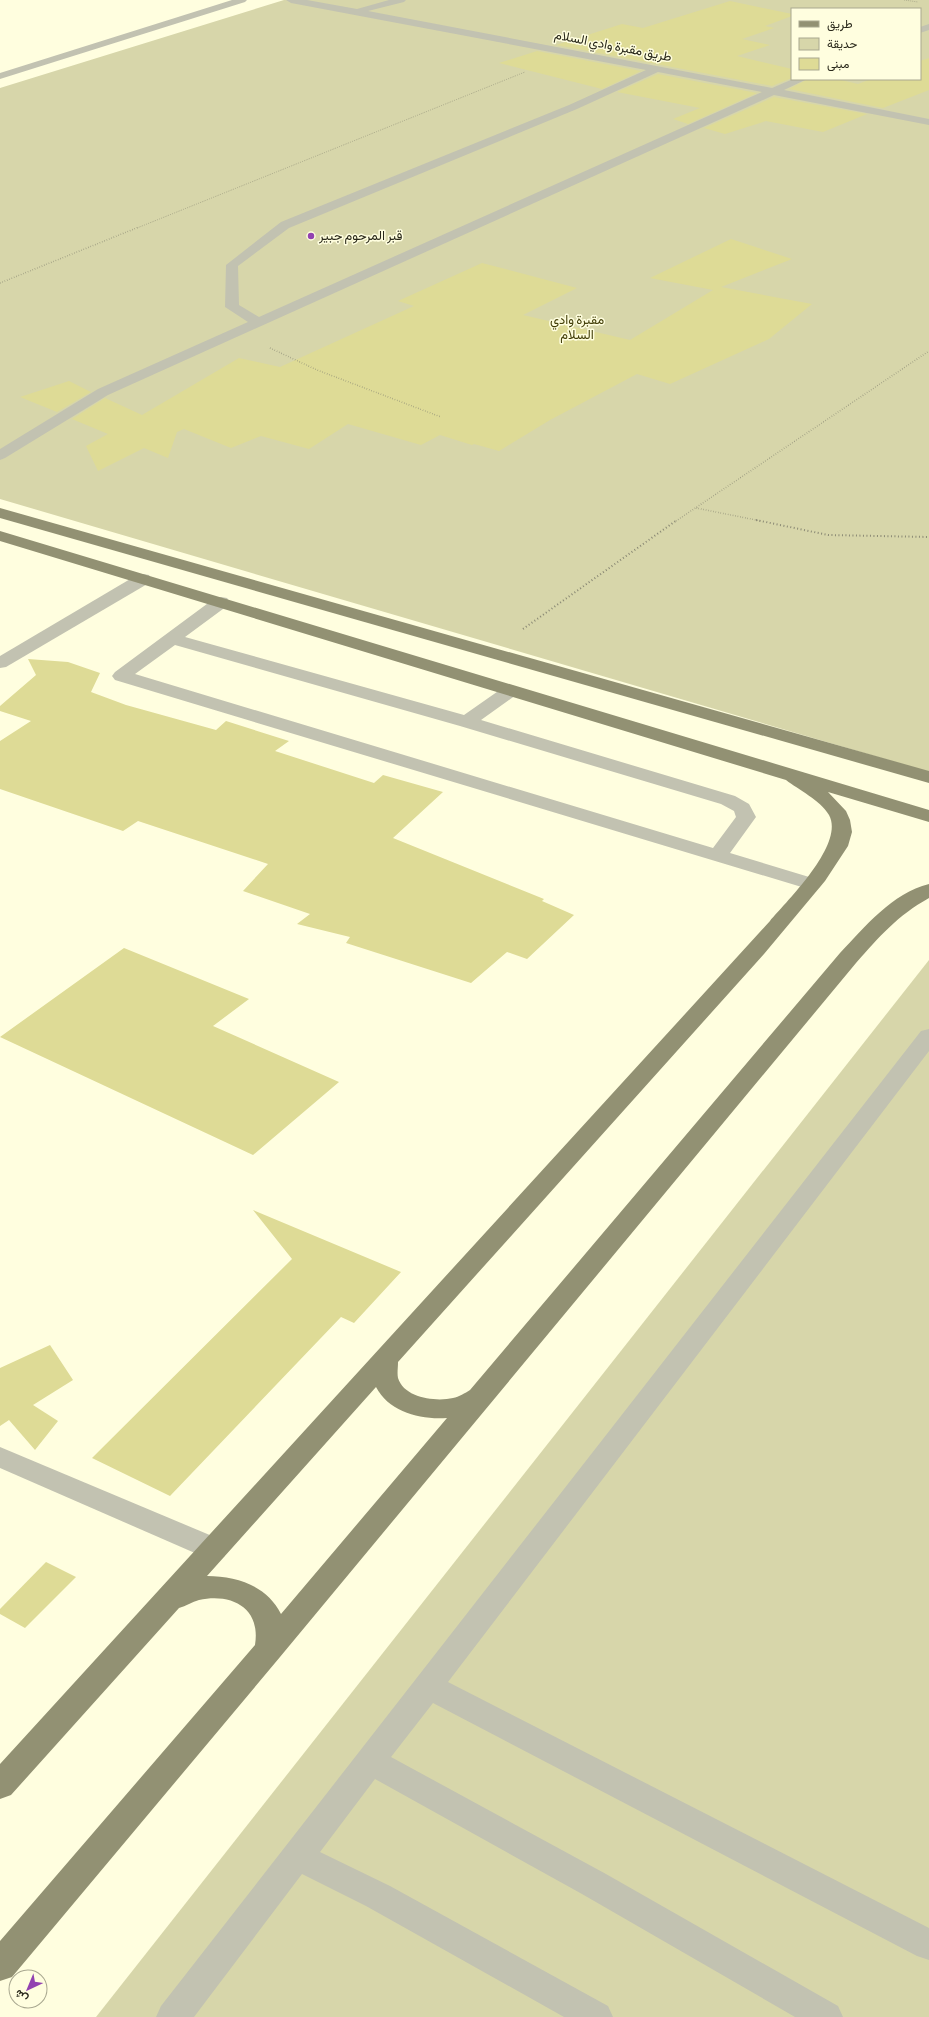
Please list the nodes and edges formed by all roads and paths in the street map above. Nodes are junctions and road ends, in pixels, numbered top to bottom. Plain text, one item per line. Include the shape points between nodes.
1 (209, 0) edge
2 (242, 0) edge
3 (291, 0) edge
4 (401, 0) edge
5 (354, 12) junction
6 (76, 41) dead end
7 (573, 52) junction
8 (658, 68) junction
9 (0, 76) edge
10 (800, 80) edge
11 (773, 91) junction
12 (929, 122) edge
13 (0, 283) edge
14 (258, 322) junction
15 (237, 332) junction
16 (929, 351) edge
17 (442, 417) dead end
18 (0, 455) edge
19 (695, 508) junction
20 (0, 513) edge
21 (0, 536) edge
22 (929, 537) edge
23 (143, 579) junction
24 (221, 602) junction
25 (523, 628) dead end
26 (171, 638) junction
27 (0, 663) edge
28 (510, 691) junction
29 (467, 722) junction
30 (793, 776) junction
31 (929, 777) edge
32 (929, 816) edge
33 (718, 855) junction
34 (812, 884) junction
35 (929, 890) edge
36 (929, 1036) edge
37 (385, 1360) junction
38 (481, 1397) junction
39 (0, 1457) edge
40 (214, 1549) junction
41 (166, 1601) junction
42 (269, 1649) junction
43 (428, 1686) junction
44 (370, 1761) junction
45 (0, 1786) edge
46 (297, 1856) junction
47 (929, 1945) edge
48 (0, 1966) edge
49 (172, 2017) edge
50 (596, 2017) edge
51 (826, 2017) edge

1 - 6 street
2 - 9 street
3 - 5 street, طريق مقبرة وادي السلام
4 - 5 street
5 - 7 street, طريق مقبرة وادي السلام
7 - 8 street, طريق مقبرة وادي السلام
7 - 13 path
8 - 11 street, طريق مقبرة وادي السلام
8 - 14 street via 573,107 285,225 232,265 232,306
10 - 11 street
11 - 12 street, طريق مقبرة وادي السلام
11 - 14 street
14 - 15 street
15 - 17 path via 317,370
15 - 18 street via 103,392
16 - 19 path
19 - 22 path via 828,535
19 - 25 path
20 - 31 main road
21 - 23 main road
23 - 24 main road
23 - 27 street
24 - 26 street
24 - 28 main road
26 - 29 street
26 - 33 street via 121,676
28 - 29 street
28 - 30 main road
29 - 33 street via 728,800 742,808 746,818
30 - 32 main road
30 - 34 main road via 823,798 839,815 842,834 832,855
33 - 34 street
34 - 37 main road via 756,950
35 - 38 main road via 883,920 848,958
36 - 43 street
37 - 38 main road via 384,1378 393,1393 410,1404 432,1409 456,1408
37 - 40 main road
38 - 42 main road
39 - 40 street
40 - 41 main road
41 - 42 main road via 198,1588 223,1588 246,1595 263,1608 271,1627
41 - 45 main road
42 - 48 main road
43 - 44 street
43 - 47 street
44 - 46 street
44 - 51 street via 594,1884
46 - 49 street
46 - 50 street via 378,1896

